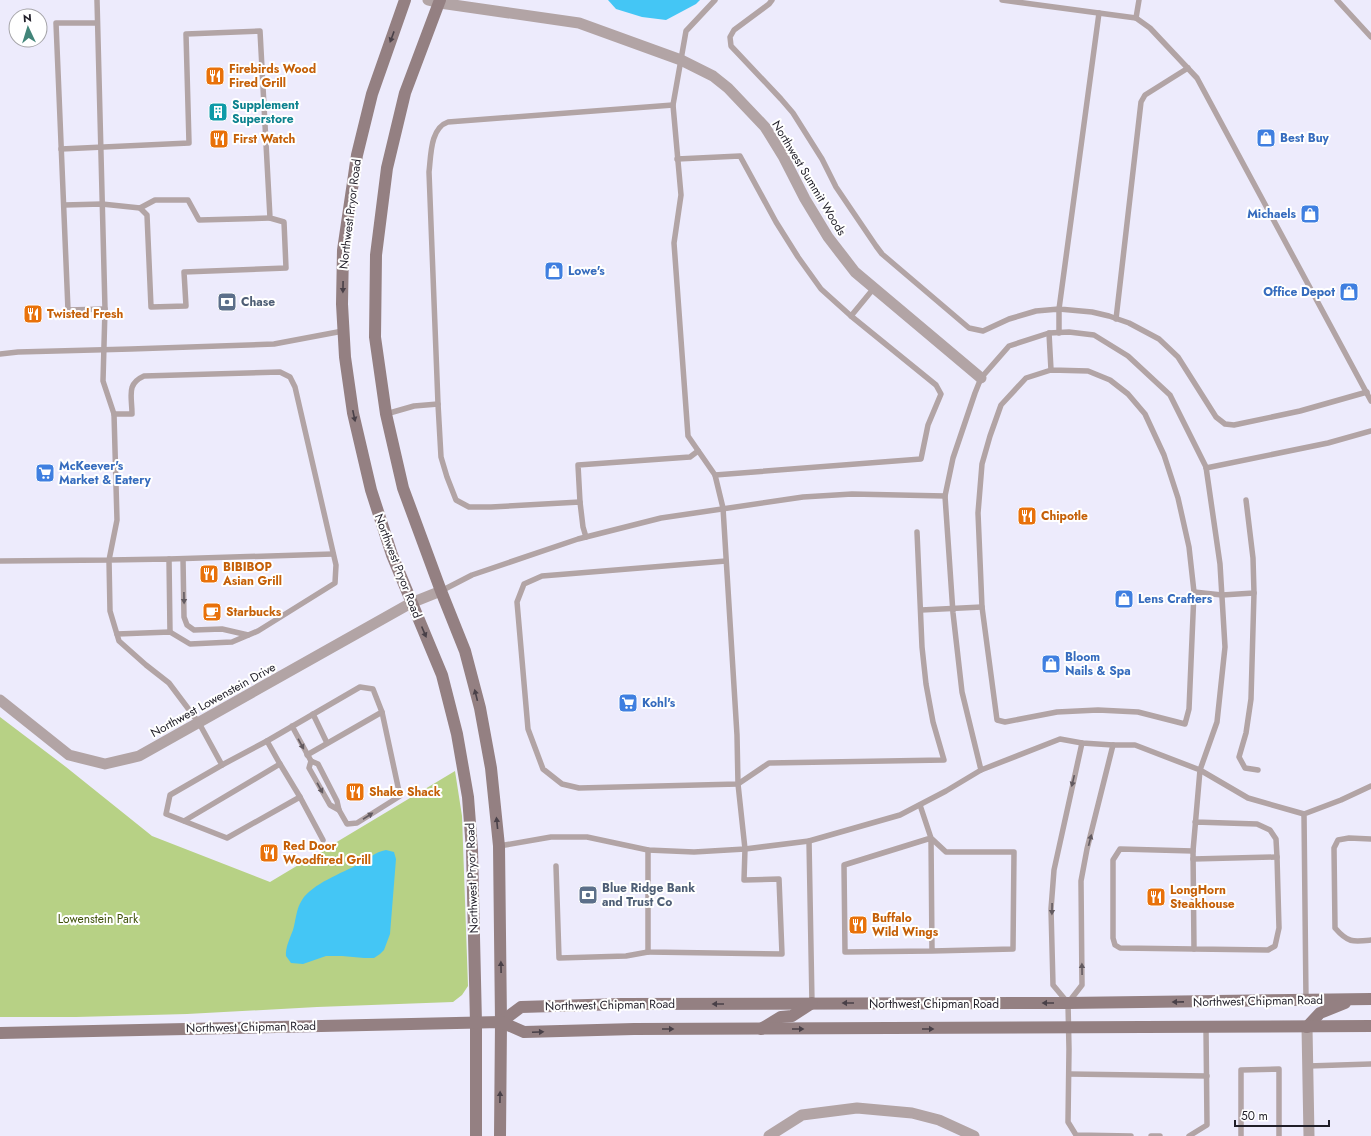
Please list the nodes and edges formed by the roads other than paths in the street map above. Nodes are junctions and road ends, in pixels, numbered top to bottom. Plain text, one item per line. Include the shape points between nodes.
1 (97, 0) edge
2 (405, 0) edge
3 (428, 0) edge
4 (715, 0) edge
5 (772, 0) edge
6 (1002, 0) edge
7 (1139, 0) edge
8 (1337, 0) edge
9 (440, 2) edge
10 (1099, 13) junction
11 (1136, 18) junction
12 (97, 23) junction
13 (1371, 37) edge
14 (681, 60) junction
15 (1188, 68) junction
16 (673, 105) junction
17 (101, 147) junction
18 (61, 149) junction
19 (677, 159) junction
20 (102, 204) junction
21 (64, 205) junction
22 (140, 208) junction
23 (270, 218) junction
24 (874, 288) junction
25 (105, 309) junction
26 (1059, 309) junction
27 (851, 316) junction
28 (1116, 319) junction
29 (344, 331) junction
30 (1049, 333) junction
31 (1059, 333) junction
32 (104, 350) junction
33 (0, 354) edge
34 (1052, 370) junction
35 (981, 378) junction
36 (1367, 392) junction
37 (1371, 401) edge
38 (438, 404) junction
39 (114, 414) junction
40 (386, 414) junction
41 (1371, 431) edge
42 (698, 451) junction
43 (1206, 468) junction
44 (715, 475) junction
45 (945, 496) junction
46 (1246, 500) dead end
47 (580, 502) junction
48 (723, 508) junction
49 (917, 532) dead end
50 (586, 537) junction
51 (333, 554) junction
52 (170, 559) junction
53 (183, 559) junction
54 (109, 560) junction
55 (0, 561) edge
56 (726, 561) junction
57 (441, 591) junction
58 (1194, 592) junction
59 (1254, 594) junction
60 (1222, 595) junction
61 (412, 604) junction
62 (982, 607) junction
63 (952, 608) junction
64 (921, 610) junction
65 (170, 632) junction
66 (117, 634) junction
67 (248, 635) junction
68 (0, 700) edge
69 (382, 712) junction
70 (313, 714) junction
71 (199, 723) junction
72 (292, 726) junction
73 (267, 741) junction
74 (327, 743) junction
75 (1082, 743) junction
76 (1113, 745) junction
77 (307, 755) junction
78 (311, 761) junction
79 (280, 764) junction
80 (222, 765) junction
81 (981, 770) junction
82 (1200, 770) junction
83 (1258, 770) dead end
84 (738, 784) junction
85 (1371, 786) edge
86 (300, 797) junction
87 (920, 805) junction
88 (339, 810) junction
89 (1304, 814) junction
90 (184, 821) junction
91 (1195, 822) junction
92 (931, 838) junction
93 (1371, 838) edge
94 (323, 840) dead end
95 (809, 841) junction
96 (499, 846) junction
97 (648, 850) junction
98 (745, 850) junction
99 (1193, 851) junction
100 (1277, 857) junction
101 (1193, 859) junction
102 (556, 866) dead end
103 (1371, 940) edge
104 (1194, 949) junction
105 (932, 951) junction
106 (648, 952) junction
107 (1371, 999) edge
108 (1354, 1000) junction
109 (1306, 1001) junction
110 (812, 1003) junction
111 (1068, 1003) junction
112 (476, 1022) junction
113 (501, 1022) junction
114 (1371, 1026) edge
115 (1307, 1027) junction
116 (1068, 1028) junction
117 (1206, 1028) junction
118 (761, 1029) junction
119 (0, 1033) edge
120 (1371, 1064) edge
121 (1308, 1066) junction
122 (1069, 1074) junction
123 (1207, 1076) junction
124 (1076, 1135) edge
125 (476, 1136) edge
126 (500, 1136) edge
127 (770, 1136) edge
128 (974, 1136) edge
129 (1131, 1136) edge
130 (1151, 1136) edge
131 (1160, 1136) edge
132 (1189, 1136) edge
133 (1241, 1136) edge
134 (1279, 1136) edge
135 (1309, 1136) edge

1 - 12 lane
2 -> 29 main road, Northwest Pryor Road via 372,94 357,155 343,250
3 - 9 street, Northwest Summit Woods
4 - 14 lane via 686,31
5 - 26 lane via 734,30 730,37 731,46 793,113 836,187 882,254 969,328 983,331 1009,319 1036,311
6 - 10 lane
7 - 11 lane
8 - 13 lane
9 - 14 street, Northwest Summit Woods via 579,22
9 - 40 main road via 405,93 387,168 376,263 375,337
10 - 11 lane
10 - 26 lane
11 - 15 lane via 1150,28
12 - 17 lane
12 - 18 lane via 56,23
14 - 16 lane
14 - 24 street, Northwest Summit Woods via 714,76 765,127 828,238 855,272
15 - 28 lane via 1145,95 1141,102
15 - 36 lane via 1197,78
16 - 19 lane
16 - 38 lane via 448,122 438,127 433,141 429,172
17 - 18 lane
17 - 20 lane
17 - 23 lane via 189,143 186,34 260,30
18 - 21 lane
19 - 27 lane via 740,156 798,257 821,289
19 - 42 lane via 681,195 674,243 675,258 688,436
20 - 21 lane
20 - 22 lane
20 - 25 lane
21 - 25 lane via 68,310
22 - 23 lane via 155,200 188,200 199,220
22 - 23 lane via 147,215 151,308 186,306 184,272 286,268 284,222
24 - 27 lane
24 - 35 street, Northwest Summit Woods
25 - 32 lane
26 - 28 lane via 1092,312
26 - 31 lane
27 - 44 lane via 936,385 941,394 928,425 921,459
28 - 36 lane via 1159,339 1178,357 1216,417 1225,424 1234,425 1300,411
29 - 32 lane via 274,344
29 -> 61 main road, Northwest Pryor Road via 353,413 371,490 392,555
30 - 31 lane
30 - 34 lane
30 - 35 lane via 1010,346
31 - 43 lane via 1094,335 1128,356 1170,395
32 - 33 lane
32 - 39 lane via 103,381
34 - 58 lane via 1088,372 1110,380 1128,394 1146,414 1164,455 1178,498 1189,547
34 - 62 lane via 1026,378 1001,405 990,436 982,464 978,513
35 - 45 lane via 953,458
36 - 37 lane
38 - 40 lane via 414,406
38 - 47 lane via 441,457 456,500 469,507
39 - 51 lane via 132,414 131,386 136,379 144,376 280,372 290,377 295,387
39 - 54 lane via 117,520
40 - 57 main road via 403,488
41 - 43 lane via 1328,443
42 - 44 lane
42 - 47 lane via 690,457 578,465
43 - 60 lane
44 - 48 lane
45 - 48 lane via 852,494 803,497
45 - 63 lane
46 - 59 lane via 1253,558
47 - 50 lane
48 - 50 lane via 661,518
48 - 56 lane
49 - 64 lane
50 - 57 lane via 472,575
51 - 53 lane
51 - 67 lane via 336,565 335,583
52 - 53 lane
52 - 54 lane
52 - 65 lane
53 -> 67 lane via 184,617 187,625 194,630 222,629
54 - 55 lane
54 - 66 lane via 110,611
56 - 84 lane
56 - 84 lane via 542,576 524,584 517,602 528,729 543,769 562,784 579,788
57 - 61 street, Northwest Lowenstein Drive
96 -> 57 main road via 491,768 480,708 465,651
58 - 60 lane
58 - 62 lane via 1189,709 1185,724 1138,712 1098,710 1057,712 1005,722 997,720
59 - 60 lane
59 - 83 lane via 1251,699 1239,757 1245,768
60 - 82 lane via 1225,647 1217,722
61 - 71 street, Northwest Lowenstein Drive
61 -> 112 main road, Northwest Pryor Road via 442,675 457,734 468,797 472,850
62 - 63 lane
63 - 64 lane
63 - 81 lane via 962,692
64 - 84 lane via 926,684 944,760 769,763
65 - 66 lane
65 - 67 lane via 190,644 232,642
66 - 71 lane via 119,641 169,683
68 - 71 street, Northwest Lowenstein Drive via 69,755 105,764 140,756
69 - 70 lane via 372,689 360,688
69 - 74 lane
88 -> 69 lane via 346,824 357,824 400,796
70 - 72 lane
70 - 74 lane
71 - 80 lane
72 - 73 lane
72 -> 77 lane
73 - 79 lane
73 - 80 lane
74 - 77 lane
75 - 76 lane
75 - 81 lane via 1060,739
75 -> 111 lane via 1054,870 1051,909 1053,985
76 - 82 lane via 1135,744
111 -> 76 lane via 1082,985 1081,881
77 - 78 lane
78 - 88 lane via 318,764
78 -> 88 lane via 309,768 326,799
79 - 86 lane
79 - 90 lane
80 - 90 lane via 170,795 166,814
81 - 87 lane
82 - 89 lane via 1248,798
82 - 91 lane
84 - 98 lane
85 - 89 lane
86 - 90 lane via 227,838
86 - 94 lane
87 - 92 lane
87 - 95 lane via 900,815
89 - 109 lane
91 - 99 lane
91 - 100 lane via 1257,824 1270,830 1276,839
92 - 105 lane
92 - 105 lane via 844,865 844,944 845,952
92 - 105 lane via 946,852 1014,852 1013,949
93 - 103 lane via 1338,840 1334,848 1335,928 1344,938 1357,941
95 - 98 lane
95 - 110 lane
96 - 97 lane via 551,837 587,837
113 -> 96 main road
97 - 98 lane
97 - 106 lane
98 - 106 lane via 744,880 779,879 782,954
99 - 101 lane
99 - 104 lane via 1120,849 1113,860 1113,938 1115,945 1120,948
100 - 101 lane
100 - 104 lane via 1279,928 1275,946 1268,950
101 - 104 lane
102 - 106 lane via 559,958 626,956
107 - 108 main road, Northwest Chipman Road
108 - 109 main road, Northwest Chipman Road
108 - 115 main road via 1320,1013
109 -> 111 main road, Northwest Chipman Road
111 -> 110 main road, Northwest Chipman Road
110 -> 113 main road, Northwest Chipman Road via 521,1007
110 - 118 main road via 792,1016 781,1017
111 - 116 lane
112 - 113 main road, Northwest Chipman Road
112 - 119 main road, Northwest Chipman Road
112 - 125 main road, Northwest Pryor Road
113 -> 118 main road, Northwest Chipman Road via 524,1032
126 -> 113 main road
114 - 115 main road, Northwest Chipman Road
115 - 117 main road, Northwest Chipman Road
115 - 121 street
116 - 117 main road, Northwest Chipman Road
118 -> 116 main road, Northwest Chipman Road
116 - 122 lane
117 - 123 lane
120 - 121 lane
121 - 135 street
122 - 123 lane
122 - 124 lane via 1068,1122
123 - 132 lane via 1207,1125
124 - 129 lane
127 - 128 street via 802,1115 857,1108 912,1113 939,1120
130 - 131 lane
133 - 134 lane via 1241,1070 1279,1069

